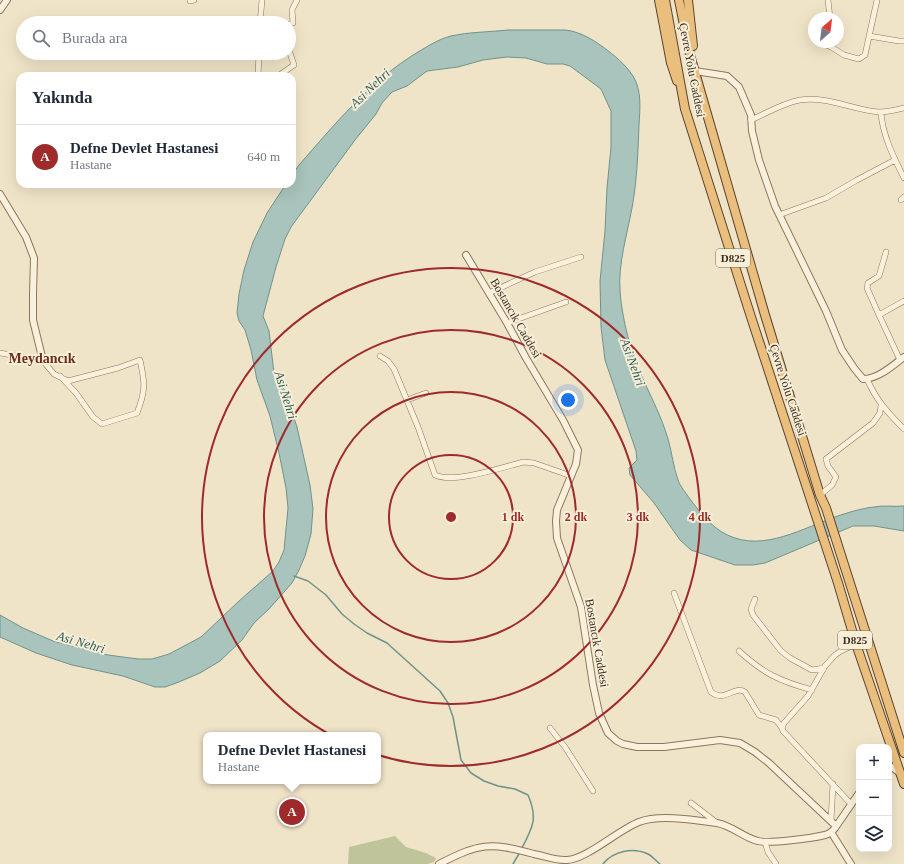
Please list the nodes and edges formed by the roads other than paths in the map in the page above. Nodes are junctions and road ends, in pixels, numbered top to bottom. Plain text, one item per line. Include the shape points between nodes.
1 (8, 0) edge
2 (262, 0) edge
3 (297, 0) edge
4 (659, 0) edge
5 (665, 0) edge
6 (679, 0) edge
7 (688, 0) edge
8 (828, 0) edge
9 (877, 0) edge
10 (0, 10) edge
11 (829, 12) edge
12 (261, 16) edge
13 (292, 16) edge
14 (869, 36) junction
15 (904, 41) edge
16 (833, 48) edge
17 (259, 60) edge
18 (292, 60) edge
19 (695, 71) junction
20 (258, 72) edge
21 (284, 72) edge
22 (685, 108) junction
23 (904, 108) edge
24 (881, 112) junction
25 (752, 120) junction
26 (895, 160) junction
27 (904, 178) edge
28 (0, 194) edge
29 (779, 215) junction
30 (886, 252) dead end
31 (466, 255) dead end
32 (581, 257) dead end
33 (489, 293) junction
34 (904, 301) edge
35 (566, 302) dead end
36 (878, 314) junction
37 (507, 323) junction
38 (0, 353) edge
39 (380, 356) dead end
40 (902, 359) edge
41 (43, 361) junction
42 (60, 376) junction
43 (867, 379) junction
44 (426, 393) dead end
45 (407, 400) junction
46 (881, 405) junction
47 (904, 429) edge
48 (571, 476) junction
49 (820, 495) junction
50 (674, 592) dead end
51 (754, 599) dead end
52 (856, 644) junction
53 (739, 651) dead end
54 (824, 668) junction
55 (812, 690) junction
56 (550, 728) dead end
57 (782, 728) junction
58 (902, 739) edge
59 (888, 744) edge
60 (892, 748) edge
61 (904, 753) edge
62 (892, 754) edge
63 (892, 767) edge
64 (901, 774) junction
65 (833, 784) junction
66 (904, 784) edge
67 (593, 791) dead end
68 (856, 797) edge
69 (691, 803) dead end
70 (851, 804) junction
71 (831, 820) junction
72 (717, 824) junction
73 (836, 826) junction
74 (831, 832) junction
75 (765, 842) junction
76 (439, 864) edge
77 (776, 864) edge
78 (851, 864) edge

1 - 10 street
2 - 12 street
3 - 13 street via 292,10
4 - 22 highway via 671,63
5 - 22 highway, Çevre Yolu Caddesi / D825
6 - 19 highway, Çevre Yolu Caddesi / D825
7 - 19 highway
8 - 11 street
9 - 14 street
14 - 15 street
14 - 16 street via 865,55 858,59
17 - 20 street
18 - 21 street via 294,65
19 - 25 street via 727,76 732,80 739,87
19 - 49 highway, Çevre Yolu Caddesi / D825
22 - 52 highway, Çevre Yolu Caddesi / D825
23 - 24 street
24 - 25 street via 830,101 800,100
24 - 26 street
25 - 29 street via 759,160
26 - 27 street
26 - 29 street via 826,198
28 - 41 street via 26,237 34,258 34,320
29 - 43 street via 842,350 863,379
30 - 36 street via 879,276 868,283 867,288
31 - 33 street, Bostancık Caddesi
32 - 33 street via 535,272
33 - 37 street, Bostancık Caddesi
34 - 36 street
35 - 37 street
36 - 40 street
37 - 48 street, Bostancık Caddesi via 576,445 577,459
38 - 41 street
39 - 45 street via 390,363
40 - 43 street via 879,375
41 - 42 street via 54,374
42 - 42 street via 93,417 102,424 137,413 144,396 144,377 140,360 68,381
43 - 46 street
44 - 45 street
45 - 48 street via 433,471 441,478 460,477 524,462
46 - 47 street
46 - 49 street via 874,423 826,460 836,477 832,486
48 - 71 street, Bostancık Caddesi via 557,510 557,538 580,607 592,685 599,713 608,733 623,744 637,747 664,747 720,740 740,743 769,763
49 - 58 highway, Çevre Yolu Caddesi / D825
50 - 57 street via 711,692 723,696 743,690 759,715 776,720
51 - 54 street via 751,609 753,615 781,651 812,670
52 - 54 street via 835,655
52 - 59 highway, Çevre Yolu Caddesi / D825
53 - 55 street via 777,679
54 - 55 street
55 - 57 street
56 - 67 street
57 - 65 street
58 - 60 street
58 - 61 highway, Çevre Yolu Caddesi / D825
62 - 64 highway, Çevre Yolu Caddesi / D825
63 - 64 street
64 - 66 highway, Çevre Yolu Caddesi / D825
65 - 70 street
65 - 71 street
68 - 70 street
69 - 72 street
70 - 73 street
71 - 73 street, Bostancık Caddesi
72 - 75 street
72 - 76 street via 665,818 645,820 583,855 566,860 496,846 463,852
73 - 74 street
74 - 75 street
74 - 78 street
75 - 77 street

